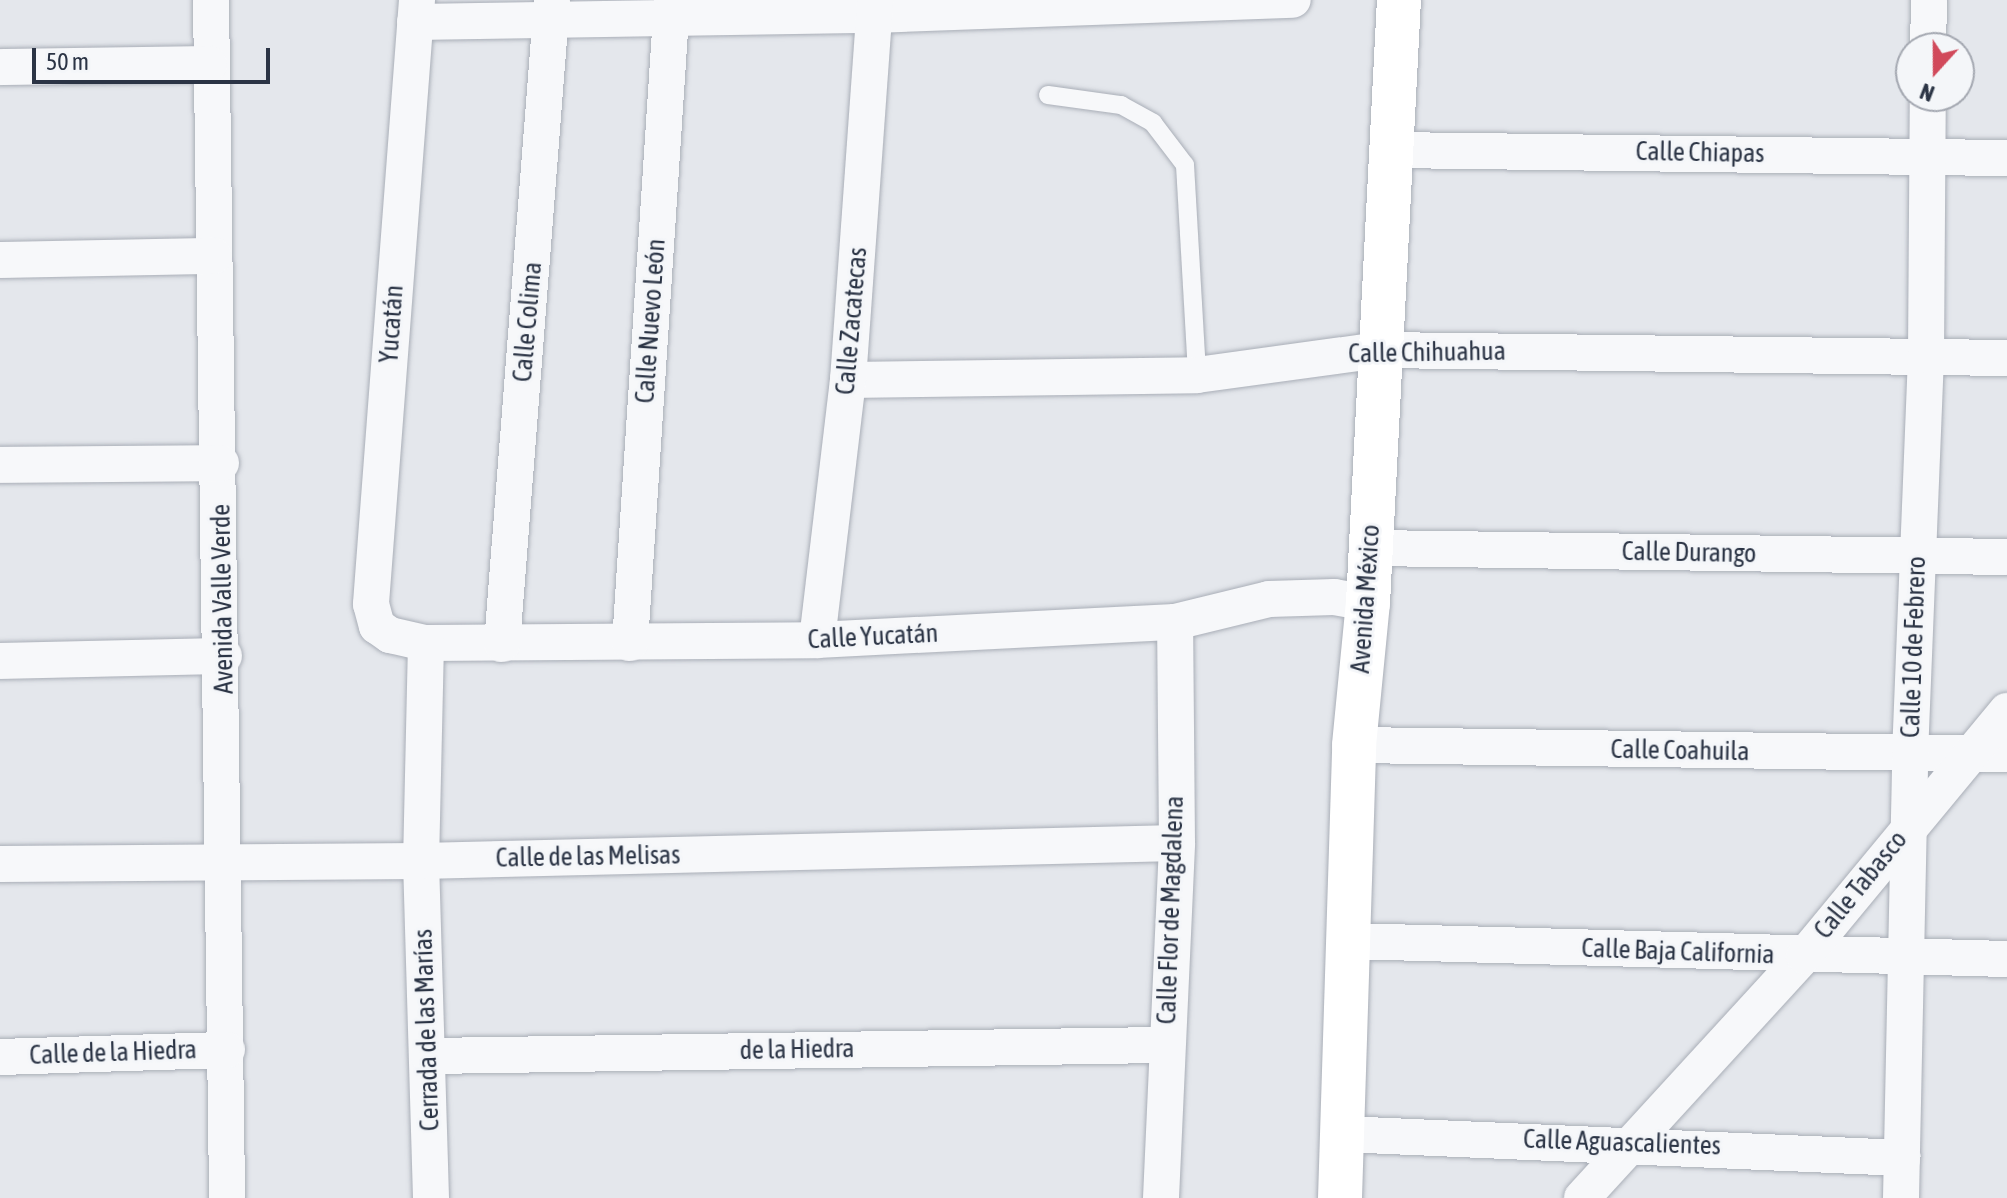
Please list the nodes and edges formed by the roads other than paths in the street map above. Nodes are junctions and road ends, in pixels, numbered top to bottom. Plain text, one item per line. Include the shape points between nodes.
1 (211, 0) edge
2 (1293, 0) edge
3 (1399, 0) edge
4 (1929, 0) edge
5 (672, 8) edge
6 (875, 8) edge
7 (416, 11) edge
8 (552, 11) edge
9 (1928, 32) edge
10 (209, 64) junction
11 (0, 67) edge
12 (1048, 95) dead end
13 (1928, 112) edge
14 (1392, 150) junction
15 (1927, 155) junction
16 (2007, 158) edge
17 (214, 256) junction
18 (0, 260) edge
19 (1380, 350) junction
20 (1926, 355) junction
21 (2007, 358) edge
22 (1197, 375) junction
23 (848, 380) junction
24 (221, 463) junction
25 (0, 465) edge
26 (1371, 548) junction
27 (1917, 556) junction
28 (2007, 557) edge
29 (1368, 603) junction
30 (1175, 622) junction
31 (377, 626) joint
32 (817, 640) junction
33 (426, 643) junction
34 (630, 643) junction
35 (502, 644) junction
36 (224, 656) junction
37 (0, 661) edge
38 (2007, 711) edge
39 (1354, 745) junction
40 (1968, 753) junction
41 (2007, 754) edge
42 (1910, 755) junction
43 (1910, 823) junction
44 (1177, 843) junction
45 (225, 860) junction
46 (421, 861) junction
47 (0, 864) edge
48 (1350, 941) junction
49 (1804, 956) junction
50 (1908, 956) junction
51 (2007, 959) edge
52 (1165, 1045) junction
53 (227, 1050) junction
54 (429, 1056) junction
55 (0, 1057) edge
56 (1342, 1134) junction
57 (1629, 1142) junction
58 (1902, 1158) junction
59 (227, 1198) edge
60 (431, 1198) edge
61 (1161, 1198) edge
62 (1340, 1198) edge
63 (1582, 1198) edge
64 (1901, 1198) edge

1 - 10 street, Avenida Valle Verde
2 - 6 street
3 - 14 street, Avenida México
4 - 9 street
5 - 6 street
5 - 8 street
5 - 34 street, Calle Nuevo León
6 - 23 street, Calle Zacatecas
7 - 8 street
7 - 31 street, Yucatán via 371,604
8 - 35 street, Calle Colima
10 - 11 street
10 - 17 street, Avenida Valle Verde
12 - 22 lane via 1121,105 1153,123 1185,165
13 - 15 street, Calle 10 de Febrero
14 - 15 street, Calle Chiapas
14 - 19 street, Avenida México
15 - 16 street, Calle Chiapas
15 - 20 street, Calle 10 de Febrero
17 - 18 street
17 - 24 street, Avenida Valle Verde
19 - 20 street, Calle Chihuahua
19 - 22 street, Calle Chihuahua
19 - 26 street, Avenida México
20 - 21 street, Calle Chihuahua
20 - 27 street, Calle 10 de Febrero
22 - 23 street, Calle Chihuahua
23 - 32 street, Calle Zacatecas
24 - 25 street
24 - 36 street, Avenida Valle Verde
26 - 27 street, Calle Durango
26 - 29 street, Avenida México
27 - 28 street, Calle Durango
27 - 42 street, Calle 10 de Febrero
29 - 30 street, Calle Yucatán via 1334,597 1269,599
29 - 39 street, Avenida México
30 - 32 street, Calle Yucatán
30 - 44 street, Calle Flor de Magdalena
31 - 33 street, Calle Yucatán via 390,635
32 - 34 street, Calle Yucatán
33 - 35 street, Calle Yucatán
33 - 46 street, Cerrada de las Marías
34 - 35 street, Calle Yucatán
36 - 37 street
36 - 45 street, Avenida Valle Verde
38 - 40 street, Calle Tabasco
39 - 42 street, Calle Coahuila
39 - 48 street, Avenida México
40 - 41 street, Calle Coahuila
40 - 42 street, Calle Coahuila
40 - 43 street, Calle Tabasco
42 - 43 street, Calle 10 de Febrero
43 - 49 street, Calle Tabasco
43 - 50 street, Calle 10 de Febrero
44 - 46 street, Calle de las Melisas
44 - 52 street, Calle Flor de Magdalena
45 - 46 street, Calle de las Melisas
45 - 47 street, Calle de las Melisas
45 - 53 street, Avenida Valle Verde
46 - 54 street, Cerrada de las Marías
48 - 49 street, Calle Baja California
48 - 56 street, Avenida México
49 - 50 street, Calle Baja California
49 - 57 street, Calle Tabasco
50 - 51 street, Calle Baja California
50 - 58 street, Calle 10 de Febrero
52 - 54 street, de la Hiedra
52 - 61 street, Calle Flor de Magdalena
53 - 55 street, Calle de la Hiedra
53 - 59 street, Avenida Valle Verde
54 - 60 street, Cerrada de las Marías
56 - 57 street, Calle Aguascalientes
56 - 62 street, Avenida México
57 - 58 street, Calle Aguascalientes
57 - 63 street, Calle Tabasco
58 - 64 street, Calle 10 de Febrero

